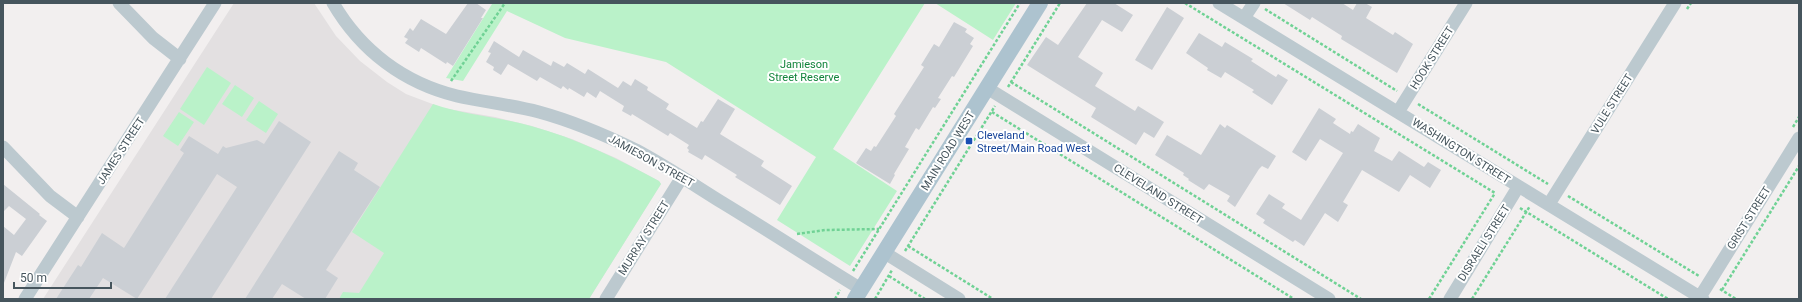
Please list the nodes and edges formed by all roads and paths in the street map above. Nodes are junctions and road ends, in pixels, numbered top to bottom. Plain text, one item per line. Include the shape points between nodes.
1 (119, 3) edge
2 (215, 3) edge
3 (333, 3) edge
4 (505, 3) edge
5 (1020, 3) edge
6 (1040, 3) edge
7 (1060, 3) edge
8 (1185, 3) edge
9 (1219, 3) edge
10 (1466, 3) edge
11 (1675, 3) edge
12 (1257, 5) edge
13 (1244, 18) junction
14 (180, 59) junction
15 (1011, 82) junction
16 (987, 88) junction
17 (445, 92) junction
18 (1001, 97) junction
19 (1407, 98) junction
20 (992, 112) junction
21 (1398, 112) junction
22 (1799, 138) edge
23 (3, 147) edge
24 (1799, 166) edge
25 (682, 177) junction
26 (1545, 182) junction
27 (1518, 187) junction
28 (1558, 190) junction
29 (1495, 193) dead end
30 (1536, 197) junction
31 (1549, 204) junction
32 (1526, 212) junction
33 (78, 217) junction
34 (879, 229) junction
35 (777, 236) junction
36 (908, 246) junction
37 (891, 257) junction
38 (889, 276) junction
39 (846, 280) junction
40 (1709, 282) junction
41 (1722, 290) junction
42 (858, 294) edge
43 (1701, 298) edge
44 (25, 299) edge
45 (606, 299) edge
46 (835, 299) edge
47 (875, 299) edge
48 (925, 299) edge
49 (959, 299) edge
50 (993, 299) edge
51 (1294, 299) edge
52 (1329, 299) edge
53 (1362, 299) edge
54 (1450, 299) edge
55 (1472, 299) edge
56 (1668, 299) edge
57 (1736, 299) edge

1 - 14 street via 153,38
2 - 14 street, JAMES STREET
3 - 17 street, JAMIESON STREET via 358,37 385,63 419,83
4 - 17 path
5 - 34 path
6 - 16 main road, MAIN ROAD WEST
7 - 15 path
8 - 29 path
9 - 13 street, WASHINGTON STREET
10 - 19 street, HOOK STREET
11 - 28 street, VULE STREET
12 - 13 street
12 - 19 path
13 - 21 street, WASHINGTON STREET
14 - 33 street, JAMES STREET
15 - 18 path
15 - 53 path
16 - 18 street, CLEVELAND STREET
16 - 37 main road, MAIN ROAD WEST
17 - 25 street, JAMIESON STREET via 539,112 588,128 636,150
18 - 20 path
18 - 52 street, CLEVELAND STREET
19 - 21 street, HOOK STREET
19 - 26 path
20 - 36 path
20 - 51 path
21 - 27 street, WASHINGTON STREET
22 - 40 street, GRIST STREET
23 - 33 street via 50,196
24 - 41 path
25 - 35 street, JAMIESON STREET
25 - 45 street, MURRAY STREET
26 - 28 path
26 - 30 path
27 - 30 street, WASHINGTON STREET
27 - 54 street, DISRAELI STREET
28 - 31 street, VULE STREET
28 - 40 path
30 - 31 street, WASHINGTON STREET
30 - 32 path
31 - 43 street, WASHINGTON STREET
32 - 55 path
32 - 56 path
33 - 44 street, JAMES STREET
34 - 35 path via 824,230
34 - 39 path
35 - 39 street, JAMIESON STREET
36 - 37 path
36 - 50 path
37 - 38 path
37 - 42 main road, MAIN ROAD WEST
37 - 49 street
38 - 47 path
38 - 48 path
39 - 42 street, JAMIESON STREET
39 - 46 path
40 - 41 path
40 - 43 street, GRIST STREET
41 - 57 path

